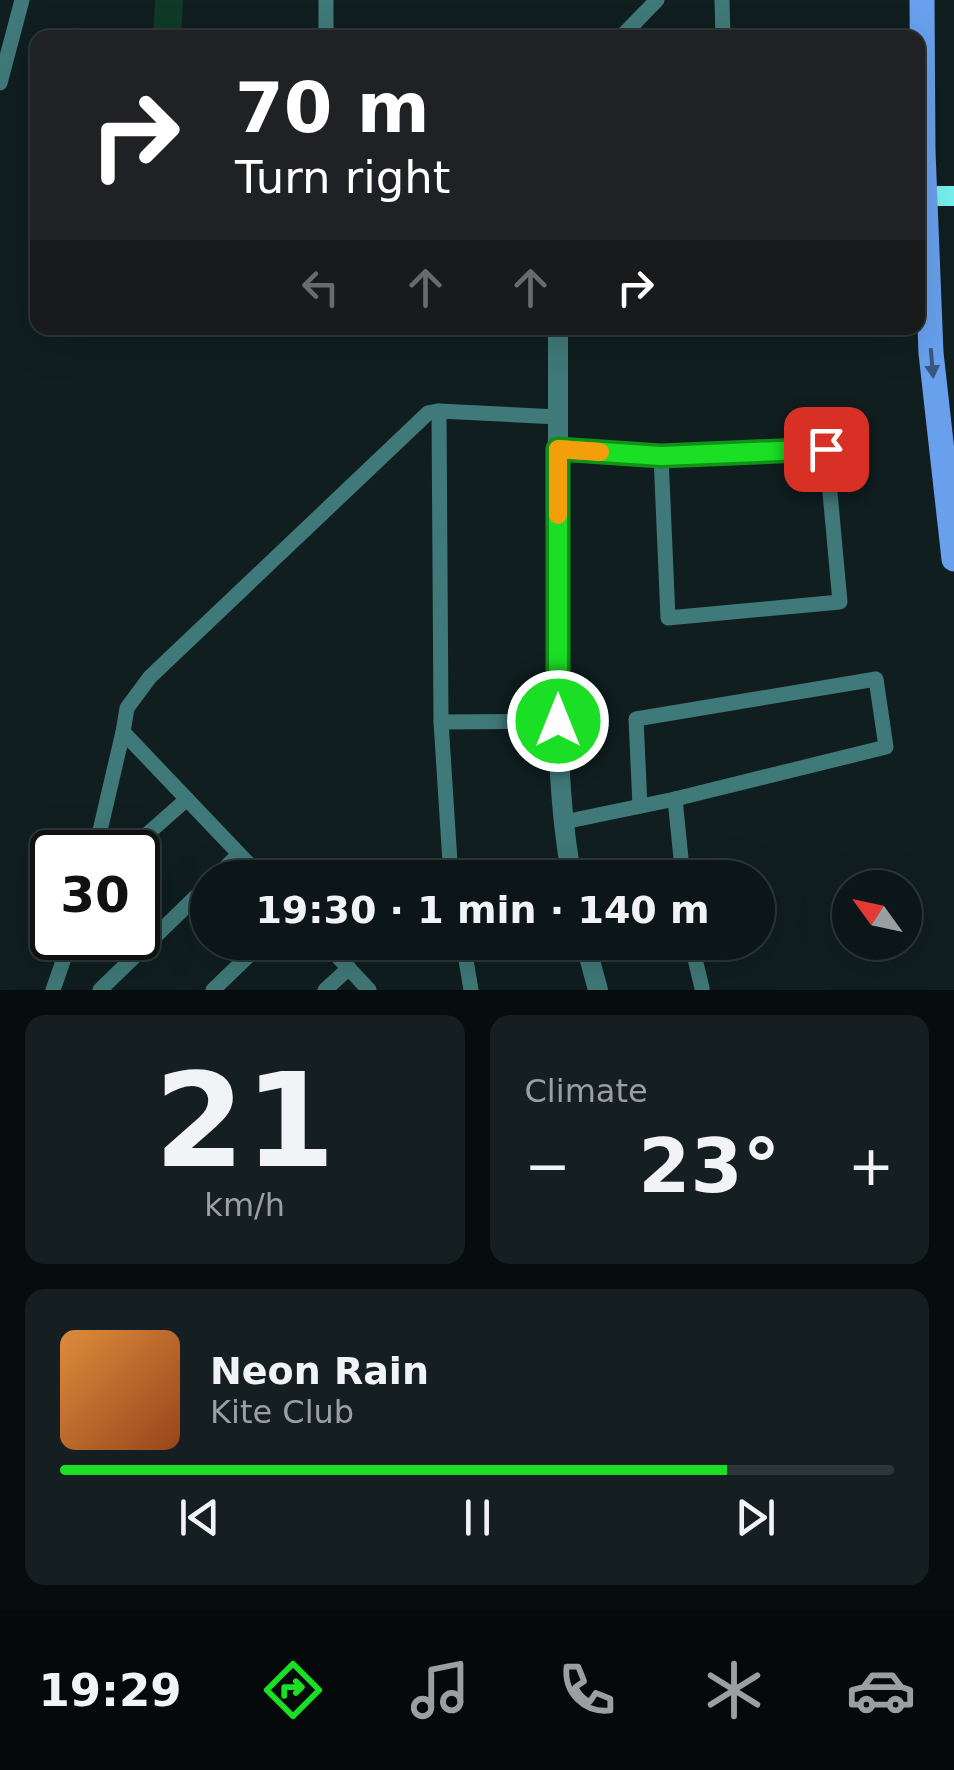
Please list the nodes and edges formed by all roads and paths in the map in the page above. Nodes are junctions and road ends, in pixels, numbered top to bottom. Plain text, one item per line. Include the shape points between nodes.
1 (22, 0) edge
2 (326, 0) edge
3 (657, 0) edge
4 (722, 0) edge
5 (922, 0) edge
6 (326, 30) edge
7 (628, 30) edge
8 (723, 30) edge
9 (922, 30) edge
10 (0, 83) edge
11 (925, 196) edge
12 (954, 196) edge
13 (925, 258) edge
14 (558, 335) edge
15 (439, 411) junction
16 (558, 417) junction
17 (558, 449) junction
18 (661, 456) junction
19 (954, 559) edge
20 (558, 721) junction
21 (440, 722) junction
22 (123, 732) junction
23 (675, 799) junction
24 (187, 800) junction
25 (640, 806) junction
26 (564, 822) junction
27 (100, 830) edge
28 (152, 830) edge
29 (239, 854) junction
30 (233, 860) edge
31 (245, 860) edge
32 (450, 860) edge
33 (569, 860) edge
34 (681, 860) edge
35 (190, 902) edge
36 (65, 960) edge
37 (244, 960) edge
38 (341, 960) edge
39 (465, 960) edge
40 (590, 960) edge
41 (695, 960) edge
42 (349, 968) junction
43 (57, 988) edge
44 (702, 988) edge
45 (100, 990) edge
46 (213, 990) edge
47 (325, 990) edge
48 (369, 990) edge
49 (471, 990) edge
50 (598, 990) edge

1 - 10 lane
2 - 6 lane
3 - 7 lane
4 - 8 lane
5 - 9 main road
11 - 12 street
13 -> 19 main road
14 - 16 street
15 - 16 lane
15 - 21 lane
15 - 22 lane via 428,414 150,677 127,708
16 - 17 street
17 - 18 lane
17 - 20 street
18 - 18 lane via 668,618 840,602 826,449
20 - 21 lane
20 - 26 street
21 - 32 lane
22 - 24 lane
22 - 27 lane
23 - 25 lane
23 - 25 lane via 886,747 876,679 636,719
23 - 34 lane
24 - 28 lane
24 - 29 lane
25 - 26 lane
26 - 33 street
29 - 30 lane
29 - 31 lane
35 - 45 lane
36 - 43 lane
37 - 46 lane
38 - 42 lane
39 - 49 lane
40 - 50 street
41 - 44 lane
42 - 47 lane
42 - 48 lane

